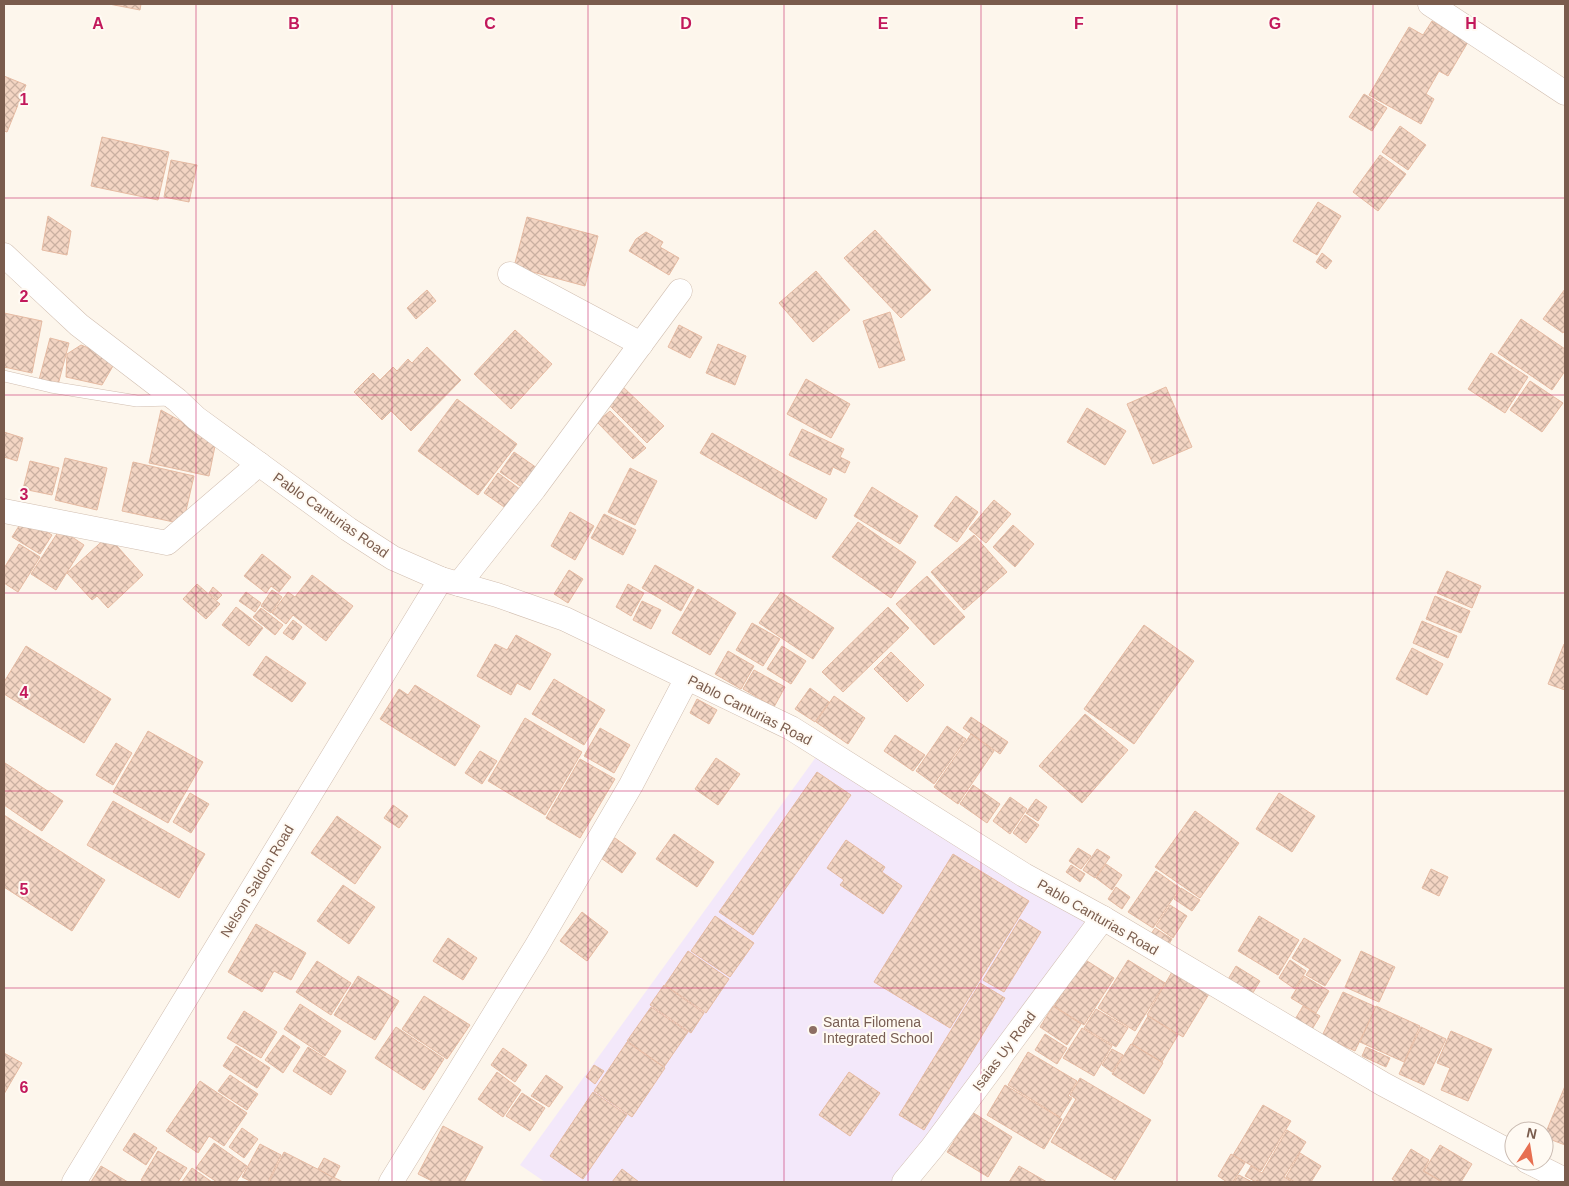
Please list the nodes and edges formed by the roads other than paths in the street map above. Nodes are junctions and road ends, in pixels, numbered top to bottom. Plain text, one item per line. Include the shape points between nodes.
1 (1430, 4) edge
2 (1565, 93) edge
3 (4, 255) edge
4 (510, 274) dead end
5 (680, 291) dead end
6 (641, 344) junction
7 (4, 376) edge
8 (176, 400) junction
9 (259, 464) junction
10 (4, 511) edge
11 (450, 582) junction
12 (687, 678) junction
13 (1103, 918) junction
14 (1504, 1149) edge
15 (1547, 1171) edge
16 (1565, 1180) edge
17 (74, 1182) edge
18 (391, 1182) edge
19 (904, 1182) edge

1 - 2 street
3 - 8 street, Pablo Canturias Road via 79,325
4 - 6 street
5 - 6 street, Nelson Saldon Road
6 - 11 street, Nelson Saldon Road via 534,489
7 - 8 lane via 137,401
8 - 9 street, Pablo Canturias Road
9 - 10 street via 167,543
9 - 11 street, Pablo Canturias Road via 393,558
11 - 12 street, Pablo Canturias Road via 564,619
11 - 17 street, Nelson Saldon Road
12 - 13 street, Pablo Canturias Road via 791,728 1024,875
12 - 18 street via 631,785 546,930
13 - 14 street, Pablo Canturias Road via 1383,1084
13 - 19 street, Isaias Uy Road
15 - 16 street

